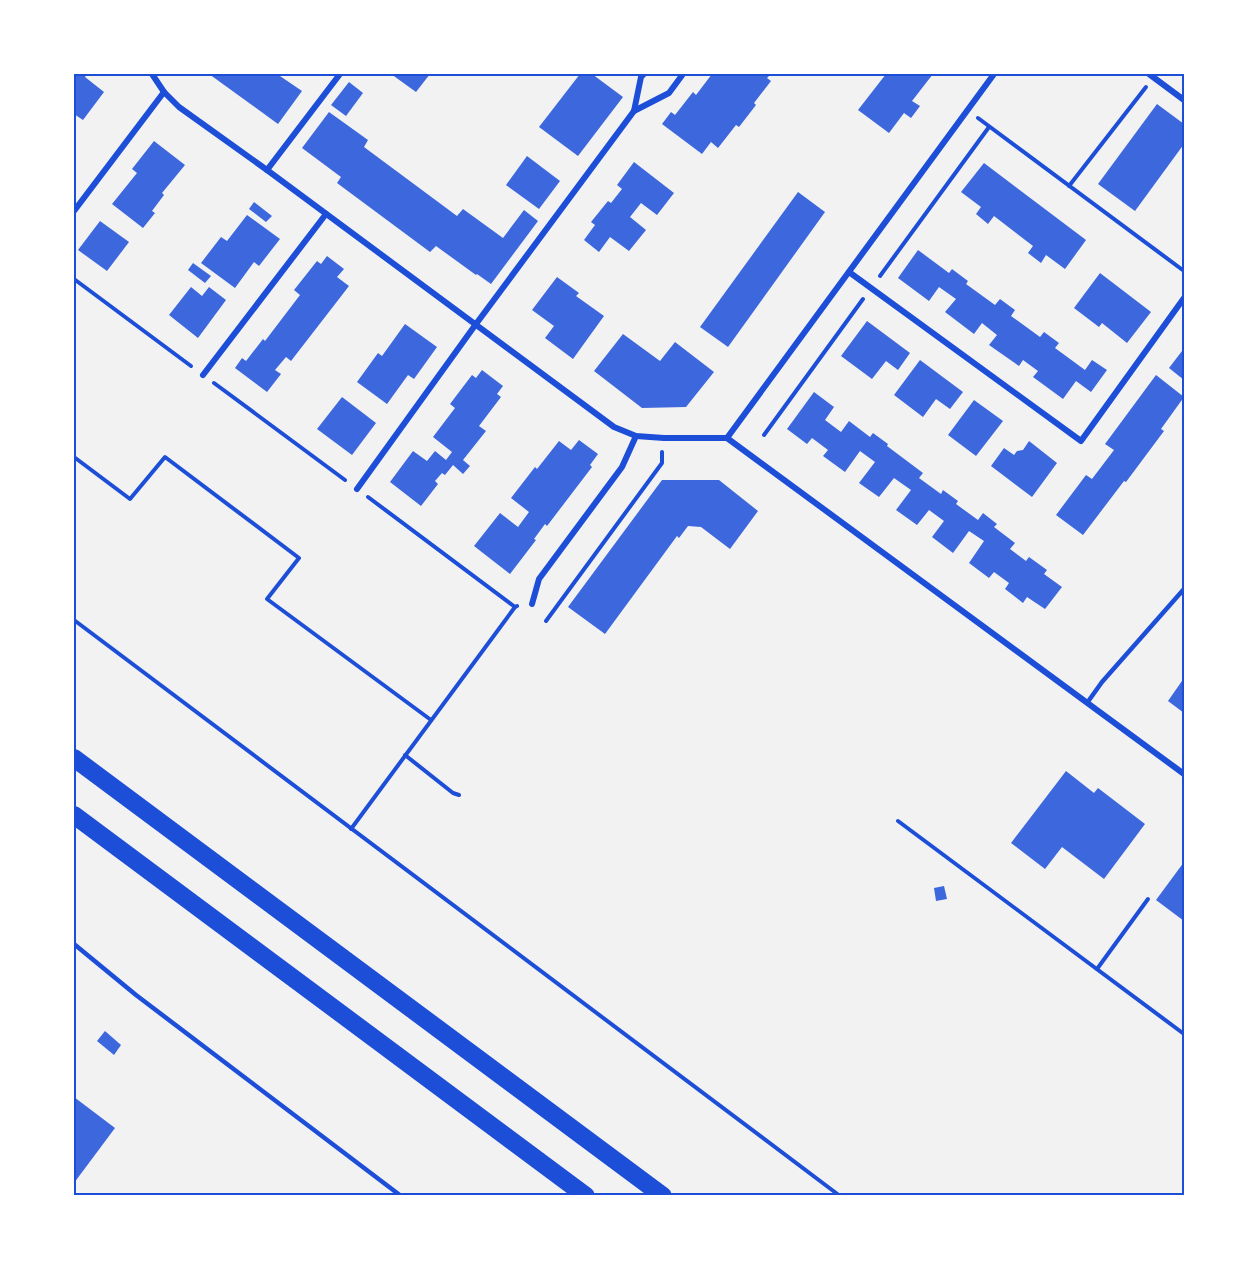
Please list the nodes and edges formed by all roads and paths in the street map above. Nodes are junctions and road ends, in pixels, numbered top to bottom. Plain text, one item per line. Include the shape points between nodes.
1 (152, 74) edge
2 (340, 74) edge
3 (644, 74) edge
4 (683, 74) edge
5 (994, 74) edge
6 (1151, 75) edge
7 (164, 92) junction
8 (1185, 100) edge
9 (967, 110) junction
10 (634, 111) junction
11 (267, 170) junction
12 (1069, 186) junction
13 (74, 211) edge
14 (326, 213) junction
15 (849, 272) junction
16 (1185, 272) edge
17 (74, 279) edge
18 (1185, 298) edge
19 (476, 324) junction
20 (203, 375) junction
21 (636, 436) junction
22 (664, 438) junction
23 (727, 438) junction
24 (74, 457) edge
25 (357, 489) junction
26 (1185, 588) edge
27 (532, 604) dead end
28 (74, 620) edge
29 (546, 621) dead end
30 (1088, 704) junction
31 (431, 720) junction
32 (405, 755) junction
33 (74, 758) edge
34 (1185, 774) edge
35 (459, 795) dead end
36 (74, 815) edge
37 (898, 821) dead end
38 (351, 829) junction
39 (1148, 899) dead end
40 (74, 944) edge
41 (1096, 969) junction
42 (1185, 1034) edge
43 (401, 1196) edge
44 (586, 1196) edge
45 (663, 1196) edge
46 (840, 1196) edge

1 - 7 street
2 - 11 street
3 - 10 street
4 - 10 street via 669,93
5 - 9 street
6 - 8 street
6 - 12 path
7 - 11 street
7 - 13 street
9 - 12 path
9 - 15 street
10 - 19 street
11 - 14 street
12 - 16 path
14 - 19 street
14 - 20 street
15 - 18 street via 1082,441
15 - 23 street
17 - 20 path
19 - 21 street via 614,427
19 - 25 street
20 - 25 path
21 - 22 street
21 - 27 street via 622,467 539,579
22 - 23 street
22 - 29 path via 662,462
23 - 30 street
24 - 31 path via 130,499 165,457 299,558 267,599
25 - 31 path via 515,607
26 - 30 lane via 1102,682
28 - 38 path
30 - 34 street
31 - 32 path
32 - 35 path
32 - 38 path
33 - 45 highway
36 - 44 highway
37 - 41 path
38 - 46 path
39 - 41 path
40 - 43 lane
41 - 42 path

